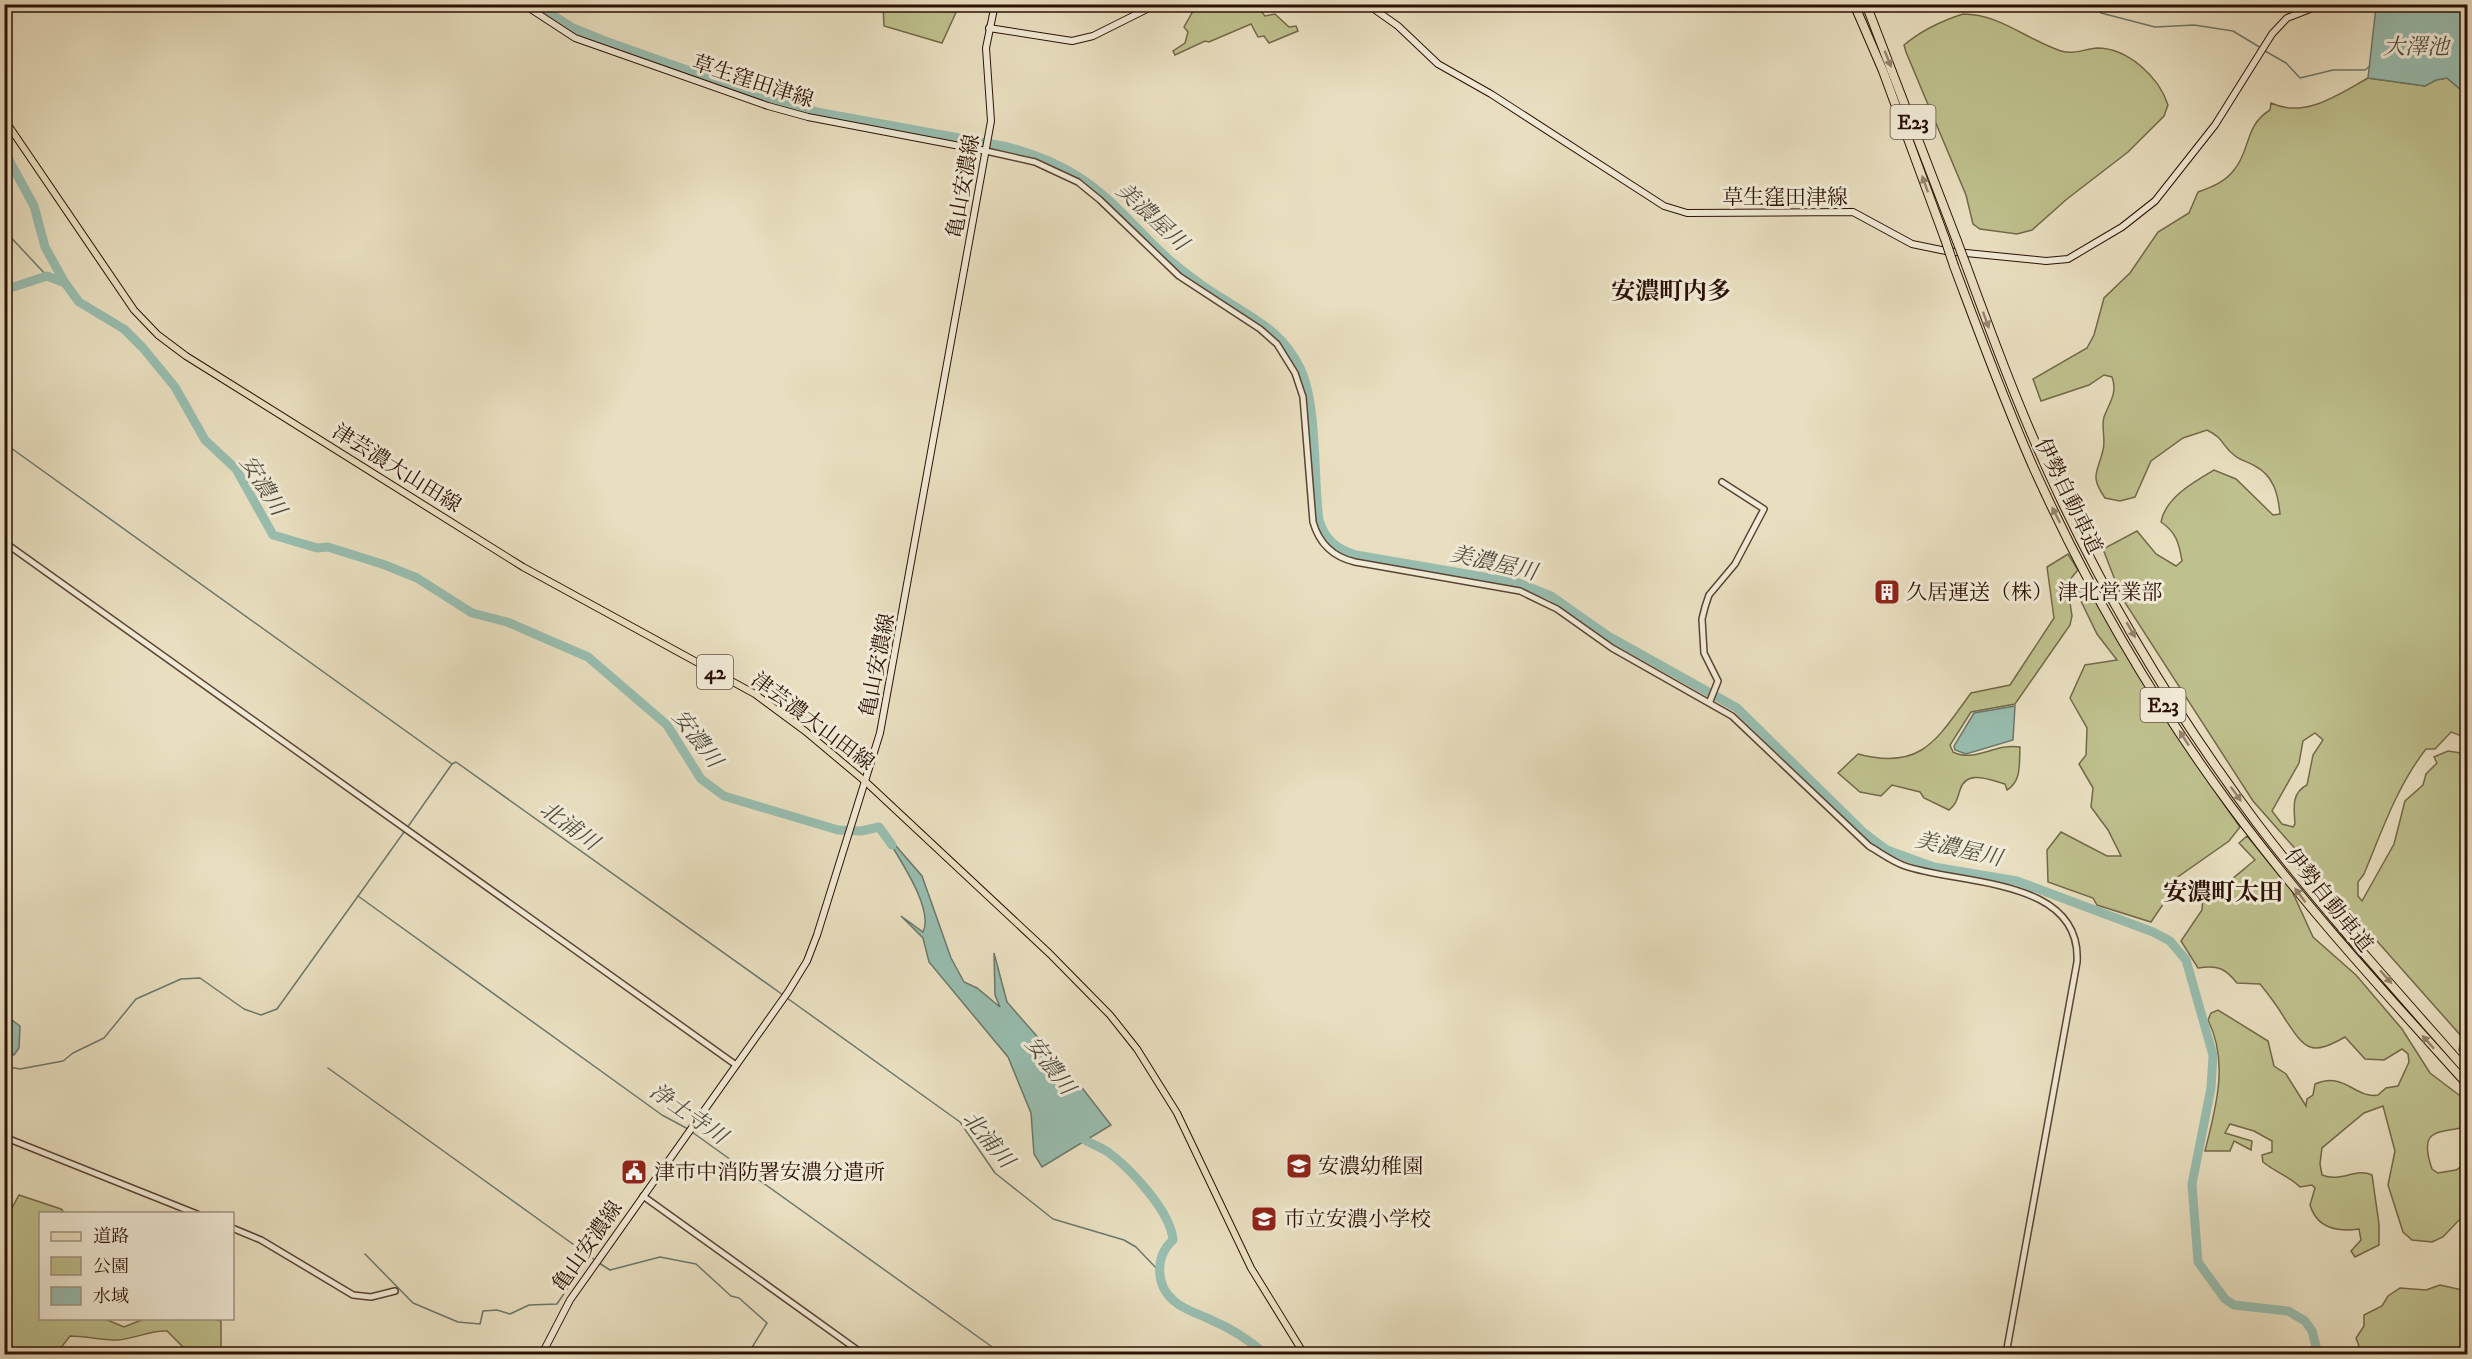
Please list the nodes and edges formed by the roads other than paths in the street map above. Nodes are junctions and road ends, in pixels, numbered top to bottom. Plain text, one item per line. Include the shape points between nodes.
1 (523, 4) edge
2 (995, 4) edge
3 (1157, 4) edge
4 (1366, 4) edge
5 (1854, 4) edge
6 (1866, 4) edge
7 (2323, 4) edge
8 (989, 28) junction
9 (4, 119) edge
10 (986, 149) junction
11 (1722, 482) dead end
12 (4, 542) edge
13 (1711, 699) junction
14 (867, 783) junction
15 (736, 1065) junction
16 (2468, 1072) edge
17 (2468, 1085) edge
18 (4, 1137) edge
19 (643, 1196) junction
20 (192, 1212) edge
21 (234, 1229) edge
22 (395, 1291) dead end
23 (542, 1354) edge
24 (862, 1354) edge
25 (1304, 1354) edge
26 (2006, 1354) edge

1 - 10 main road, 草生窪田津線 via 575,38 778,110
2 - 8 main road, 亀山安濃線
3 - 8 main road via 1093,36 1072,41
4 - 7 main road, 草生窪田津線 via 1398,26 1438,64 1665,206 1687,213 1717,214 1853,212 1912,244 2046,261 2068,259 2090,248 2155,201 2215,125 2262,49 2287,18
17 -> 5 highway, 伊勢自動車道 / E23, bridge via 2307,903 2230,805 2145,677 2036,473
6 -> 16 highway, 伊勢自動車道 / E23, bridge via 2047,469 2112,598 2175,705 2287,861
8 - 10 main road, 亀山安濃線 via 986,62 991,114
9 - 14 main road, 津芸濃大山田線 / 42 via 134,310 158,335 523,567 756,694
10 - 13 street via 1035,162 1078,182 1179,276 1260,328 1277,344 1301,389 1313,522 1319,537 1334,554 1355,562 1520,591 1557,609 1612,648
10 - 14 main road, 亀山安濃線 via 894,662
11 - 13 street via 1764,509 1735,564 1704,607 1704,653 1717,677
12 - 15 street
13 - 26 street via 1776,754 1869,846 1904,866 1995,884 2045,902 2056,909 2073,934 2077,962
14 - 15 main road, 亀山安濃線 via 807,961
14 - 25 main road, 津芸濃大山田線 / 42 via 1050,954 1110,1015 1137,1049 1177,1113 1251,1268
15 - 19 main road, 亀山安濃線
18 - 20 street
19 - 23 main road, 亀山安濃線 via 564,1308
19 - 24 street
21 - 22 street via 267,1243 353,1294 367,1297

